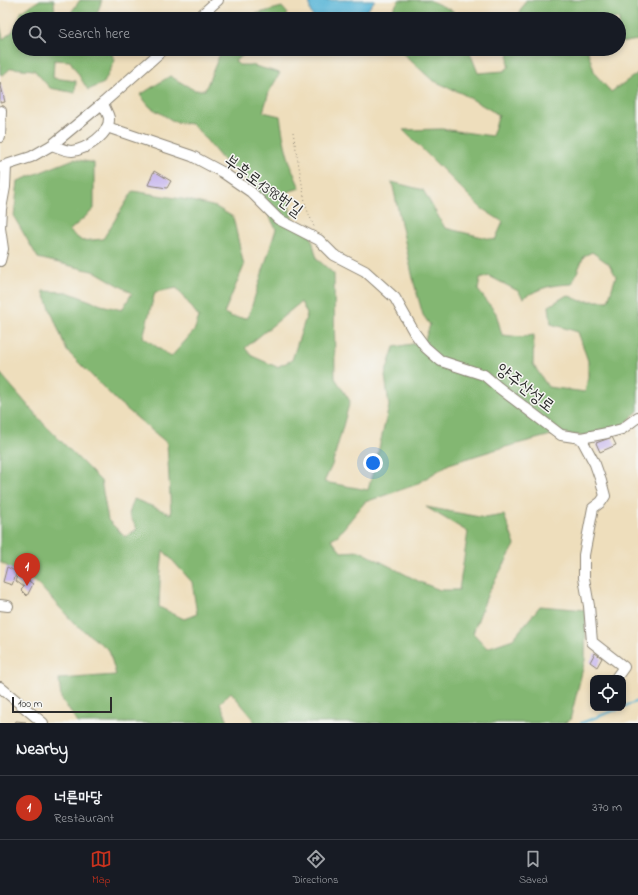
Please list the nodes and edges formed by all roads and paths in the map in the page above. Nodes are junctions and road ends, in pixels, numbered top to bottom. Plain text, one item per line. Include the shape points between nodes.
1 (218, 0) edge
2 (205, 12) edge
3 (156, 56) edge
4 (103, 103) junction
5 (1, 111) dead end
6 (107, 127) junction
7 (293, 132) dead end
8 (0, 137) edge
9 (52, 145) junction
10 (3, 166) edge
11 (319, 240) junction
12 (0, 261) edge
13 (414, 332) joint
14 (638, 417) edge
15 (581, 438) junction
16 (618, 675) edge
17 (0, 687) edge
18 (43, 723) edge

1 - 2 street
3 - 4 street
4 - 6 street via 109,117
4 - 9 street
5 - 8 street
6 - 9 street via 96,141 85,147 71,151
6 - 11 street, 부흥로1398번길 via 192,156 251,192 278,219
7 - 11 path via 306,207
9 - 10 street via 31,157
10 - 12 street via 5,187 1,209 3,249
11 - 13 street, 부흥로1398번길 via 334,255 365,271 395,298
13 - 15 street, 양주산성로 via 425,347 441,361 484,374 561,435
14 - 15 street, 양주산성로 via 622,429
15 - 16 street via 595,464 605,496 593,508 584,556 584,578 592,642 624,667
17 - 18 street

